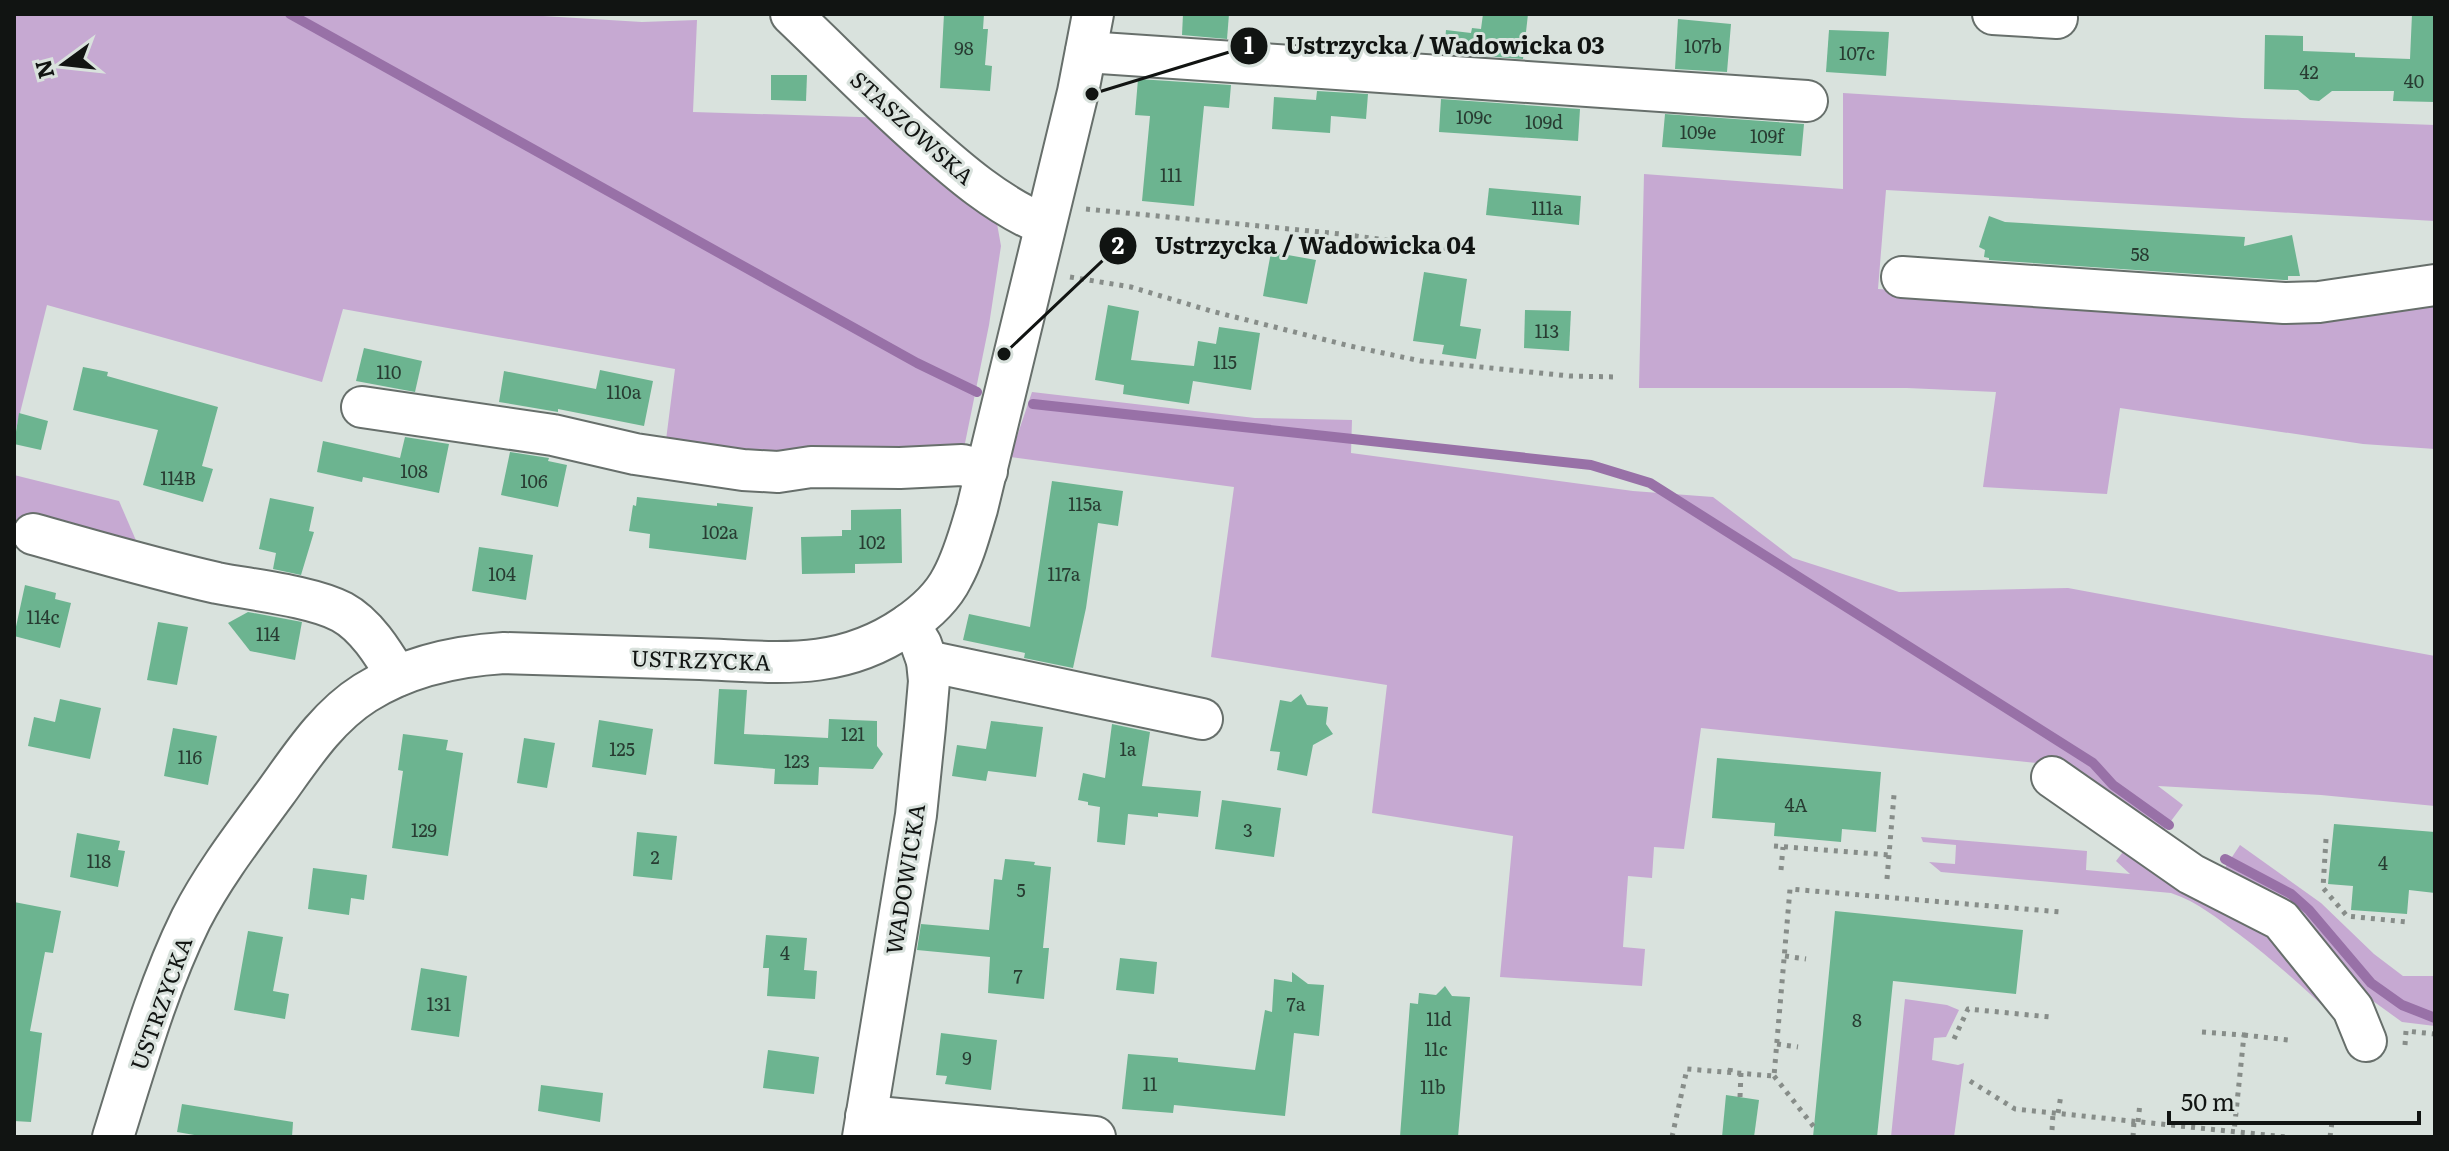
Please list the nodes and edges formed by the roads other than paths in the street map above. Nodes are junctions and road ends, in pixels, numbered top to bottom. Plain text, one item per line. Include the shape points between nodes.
1 (791, 14) edge
2 (1993, 14) edge
3 (2057, 18) dead end
4 (1089, 33) edge
5 (1807, 101) dead end
6 (1047, 215) junction
7 (1902, 277) dead end
8 (2435, 285) edge
9 (362, 407) dead end
10 (987, 471) junction
11 (33, 534) dead end
12 (909, 624) junction
13 (927, 661) junction
14 (397, 676) junction
15 (1202, 719) dead end
16 (2052, 777) dead end
17 (2366, 1041) dead end
18 (864, 1126) edge
19 (113, 1137) edge
20 (1095, 1137) edge

1 - 6 street, STASZOWSKA via 961,174 1024,216
2 - 3 street
4 - 5 street
4 - 6 street, USTRZYCKA
6 - 10 street, USTRZYCKA
7 - 8 street via 2284,303
9 - 10 street via 743,470 962,465
10 - 12 street, USTRZYCKA via 951,580
11 - 14 street via 340,611 371,639
12 - 13 street, WADOWICKA
12 - 14 street, USTRZYCKA via 870,647 831,659 475,654
13 - 15 street
13 - 18 street, WADOWICKA via 916,815
14 - 19 street, USTRZYCKA via 346,706 324,728 236,847 193,916 164,982
16 - 17 street via 2191,874 2281,920 2353,1009
18 - 20 street

